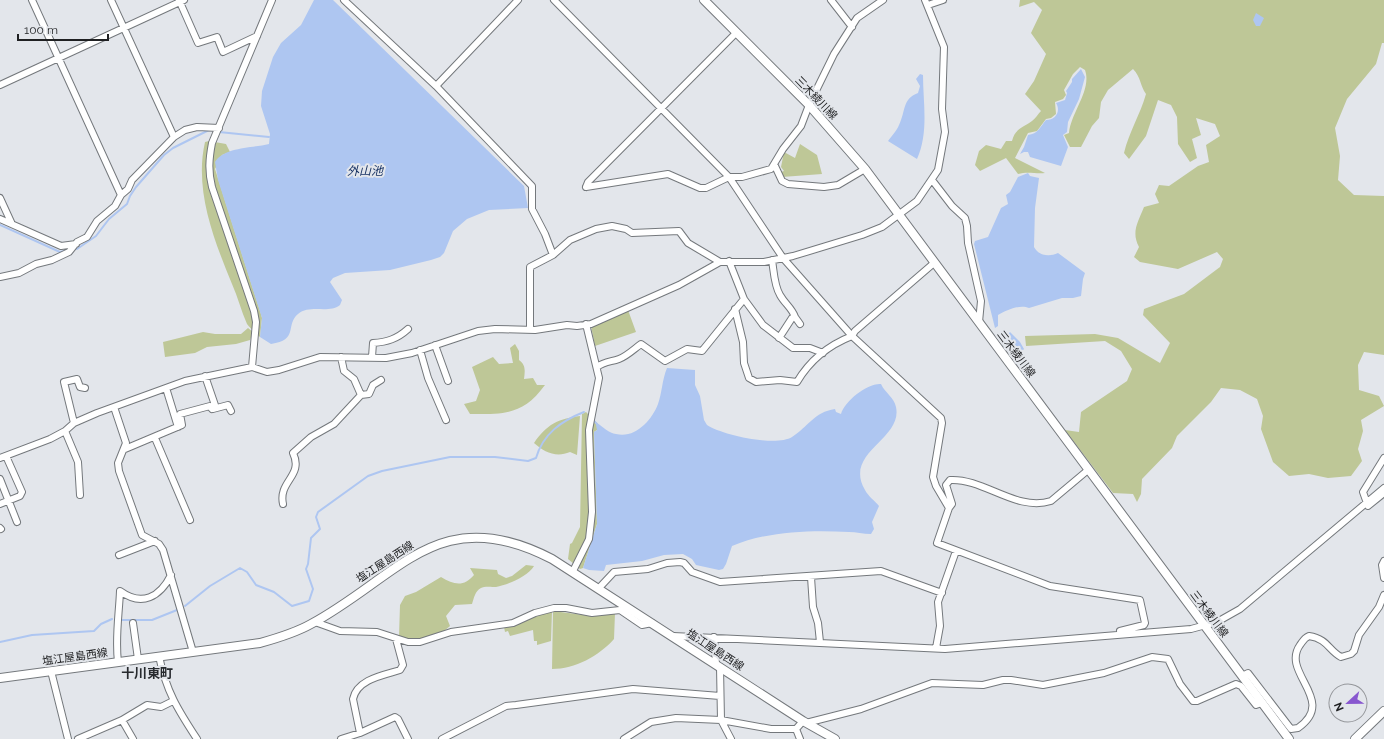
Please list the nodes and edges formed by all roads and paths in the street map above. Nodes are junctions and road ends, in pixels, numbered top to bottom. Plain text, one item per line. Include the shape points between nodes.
1 (32, 0) edge
2 (111, 0) edge
3 (272, 0) edge
4 (344, 0) edge
5 (518, 0) edge
6 (554, 0) edge
7 (831, 0) edge
8 (883, 0) edge
9 (943, 0) edge
10 (180, 1) edge
11 (706, 1) edge
12 (927, 3) edge
13 (852, 27) junction
14 (124, 28) junction
15 (736, 33) junction
16 (257, 36) junction
17 (59, 58) junction
18 (0, 85) edge
19 (436, 86) junction
20 (809, 105) junction
21 (660, 109) junction
22 (218, 128) junction
23 (174, 137) junction
24 (775, 166) junction
25 (865, 169) junction
26 (729, 177) junction
27 (932, 180) junction
28 (121, 195) junction
29 (0, 198) edge
30 (900, 214) junction
31 (0, 219) edge
32 (11, 222) junction
33 (76, 244) junction
34 (553, 255) junction
35 (783, 258) junction
36 (772, 260) junction
37 (729, 261) junction
38 (720, 262) junction
39 (934, 262) junction
40 (0, 277) edge
41 (744, 299) junction
42 (735, 309) junction
43 (795, 317) junction
44 (979, 322) junction
45 (586, 324) junction
46 (800, 324) dead end
47 (408, 328) dead end
48 (530, 330) junction
49 (852, 336) junction
50 (780, 338) junction
51 (435, 345) junction
52 (420, 350) junction
53 (823, 353) junction
54 (341, 357) junction
55 (372, 357) junction
56 (252, 367) junction
57 (597, 367) junction
58 (205, 376) junction
59 (381, 380) dead end
60 (448, 381) dead end
61 (85, 388) dead end
62 (166, 388) junction
63 (361, 395) junction
64 (114, 407) junction
65 (212, 409) junction
66 (231, 411) dead end
67 (446, 420) dead end
68 (74, 423) junction
69 (178, 427) junction
70 (65, 431) junction
71 (156, 438) junction
72 (125, 449) junction
73 (3, 457) edge
74 (1384, 458) edge
75 (1088, 470) junction
76 (0, 479) edge
77 (1384, 488) edge
78 (1384, 493) edge
79 (80, 495) dead end
80 (9, 500) junction
81 (1367, 502) junction
82 (0, 504) edge
83 (283, 504) dead end
84 (949, 508) junction
85 (190, 520) dead end
86 (17, 522) dead end
87 (155, 541) junction
88 (956, 551) junction
89 (119, 555) dead end
90 (1384, 561) edge
91 (573, 571) junction
92 (171, 575) junction
93 (811, 577) junction
94 (1384, 578) edge
95 (599, 588) junction
96 (942, 593) junction
97 (1384, 595) edge
98 (315, 622) junction
99 (133, 623) dead end
100 (652, 623) junction
101 (1204, 626) junction
102 (1119, 634) junction
103 (673, 636) junction
104 (714, 636) junction
105 (396, 639) junction
106 (820, 642) junction
107 (936, 648) junction
108 (193, 652) junction
109 (159, 656) junction
110 (138, 659) junction
111 (118, 662) junction
112 (718, 665) junction
113 (51, 671) junction
114 (1242, 676) junction
115 (0, 678) edge
116 (720, 696) junction
117 (173, 701) junction
118 (1262, 702) junction
119 (1384, 711) edge
120 (122, 720) junction
121 (721, 720) junction
122 (804, 722) junction
123 (796, 729) junction
124 (360, 733) junction
125 (68, 739) edge
126 (78, 739) edge
127 (133, 739) edge
128 (197, 739) edge
129 (341, 739) edge
130 (408, 739) edge
131 (442, 739) edge
132 (624, 739) edge
133 (731, 739) edge
134 (800, 739) edge
135 (835, 739) edge
136 (1289, 739) edge
137 (1355, 739) edge

1 - 17 street
2 - 14 street
3 - 16 street
4 - 19 street
5 - 19 street
6 - 21 street
7 - 13 street
8 - 13 street via 860,14
9 - 12 street
10 - 14 street
10 - 16 street via 198,43 217,37 223,52
11 - 15 main road, 三木綾川線
12 - 27 street via 944,47 942,109 946,132 938,170
13 - 20 street via 834,54
14 - 17 street
14 - 23 street
15 - 20 main road, 三木綾川線
15 - 21 street
16 - 22 street
17 - 18 street
17 - 28 street
19 - 34 street via 532,186 532,209
20 - 24 street via 801,126 783,149
20 - 25 main road, 三木綾川線
21 - 26 street
21 - 26 street via 586,187 668,174 700,188 706,188
22 - 23 street via 197,127
22 - 56 street via 209,158 209,172 254,311 256,322
23 - 28 street
24 - 25 street via 782,180 788,184 824,187 838,184
24 - 26 street via 765,172
25 - 30 main road, 三木綾川線
26 - 35 street
27 - 30 street via 917,201
27 - 44 street via 965,218 968,226 968,243 981,301
28 - 33 street via 115,206 97,221 87,237
29 - 32 street
30 - 35 street via 882,227 862,235
30 - 39 main road, 三木綾川線
31 - 32 street
32 - 33 street via 61,246
33 - 40 street via 69,252 52,260 36,264 19,273
34 - 38 street via 570,240 596,229 612,226 632,233 680,231 688,242
34 - 48 street via 530,267
35 - 36 street
35 - 49 street
36 - 37 street
36 - 43 street via 780,296
37 - 38 street
37 - 41 street
38 - 45 street via 679,285 602,320
39 - 44 main road, 三木綾川線
39 - 49 street
41 - 42 street
41 - 50 street via 763,325
42 - 53 street via 743,342 744,363 752,380 797,382 806,367
42 - 57 street via 702,351 687,349 665,361 641,344 619,360 604,362
43 - 46 street
43 - 50 street via 790,320
44 - 75 main road, 三木綾川線
45 - 48 street
45 - 57 street
47 - 55 street via 387,342 373,343
48 - 51 street via 478,331
49 - 53 street via 839,341
49 - 84 street via 941,418 933,477
50 - 53 street via 793,348 810,348
51 - 52 street
51 - 60 street
52 - 55 street via 386,358
52 - 67 street via 428,378
54 - 55 street
54 - 56 street via 320,357 267,372
54 - 63 street via 344,371 354,379
56 - 58 street
57 - 91 street via 598,393 589,430 591,530
58 - 62 street
58 - 65 street
59 - 63 street via 374,385 369,394
61 - 68 street via 80,387 77,379 64,382
62 - 64 street
62 - 69 street
63 - 83 street via 334,424 311,437 293,453 297,462 296,471 283,490
64 - 68 street
64 - 72 street via 125,438
65 - 66 street via 228,405
65 - 69 street via 210,406 180,414 182,425
68 - 70 street
69 - 71 street
70 - 73 street
70 - 79 street via 78,462
71 - 72 street
71 - 85 street
72 - 87 street via 118,463 119,471 142,536
73 - 80 street via 22,492 20,496
74 - 81 street via 1364,489
75 - 84 street via 1044,504 1010,498 975,484 950,480 946,485 952,504
75 - 101 main road, 三木綾川線
76 - 80 street
77 - 81 street
78 - 81 street via 1368,506
80 - 82 street
80 - 86 street
81 - 101 street via 1240,608 1218,622
84 - 88 street via 937,543
87 - 89 street
87 - 92 street via 163,550
88 - 96 street
88 - 102 street via 1050,586 1140,600 1145,623
90 - 94 street
91 - 95 main road, 塩江屋島西線
91 - 98 main road, 塩江屋島西線 via 529,547 505,540 478,537 451,540 426,548 402,562
92 - 108 street
92 - 111 street via 158,593 148,598 129,598 120,591 119,625 116,632
93 - 95 street via 720,582 692,572 684,563 667,563 648,569 614,572
93 - 96 street via 881,571
93 - 106 street via 813,607
95 - 100 main road, 塩江屋島西線
96 - 107 street via 938,602 940,626
97 - 114 street via 1379,607 1362,629 1351,654 1341,657 1327,643 1309,636 1297,649 1296,665 1313,703 1308,718 1298,728 1291,729 1248,673
98 - 105 street via 340,631 377,632
98 - 108 main road, 塩江屋島西線 via 287,635 260,643
99 - 110 street
100 - 103 main road, 塩江屋島西線
100 - 105 street via 642,624 620,610 592,613 554,608 513,623 451,632 420,642
101 - 102 street
101 - 114 main road, 三木綾川線
102 - 107 street via 1029,643
103 - 104 street
103 - 112 main road, 塩江屋島西線
104 - 106 street
104 - 112 street
105 - 124 street via 403,665 400,670 367,681 354,695
106 - 107 street
108 - 109 main road, 塩江屋島西線
109 - 110 main road, 塩江屋島西線
109 - 117 street
110 - 111 main road, 塩江屋島西線
111 - 113 main road, 塩江屋島西線
112 - 116 street
112 - 122 main road, 塩江屋島西線
113 - 115 main road, 塩江屋島西線
113 - 125 street
114 - 118 main road, 三木綾川線
116 - 121 street
116 - 131 street via 633,689 516,704 506,706
117 - 120 street via 161,707 147,705
117 - 128 street
118 - 122 street via 1256,705 1241,686 1236,684 1193,701 1180,684 1168,659 1152,657 1104,673 1043,685 1011,680 979,685 932,683 861,709
118 - 136 main road, 三木綾川線
119 - 137 main road
120 - 126 street
120 - 127 street
121 - 123 street via 771,729
121 - 132 street via 661,720 642,727
121 - 133 street
122 - 123 street
122 - 135 main road, 塩江屋島西線
123 - 134 street
124 - 129 street
124 - 130 street via 394,717 398,719

